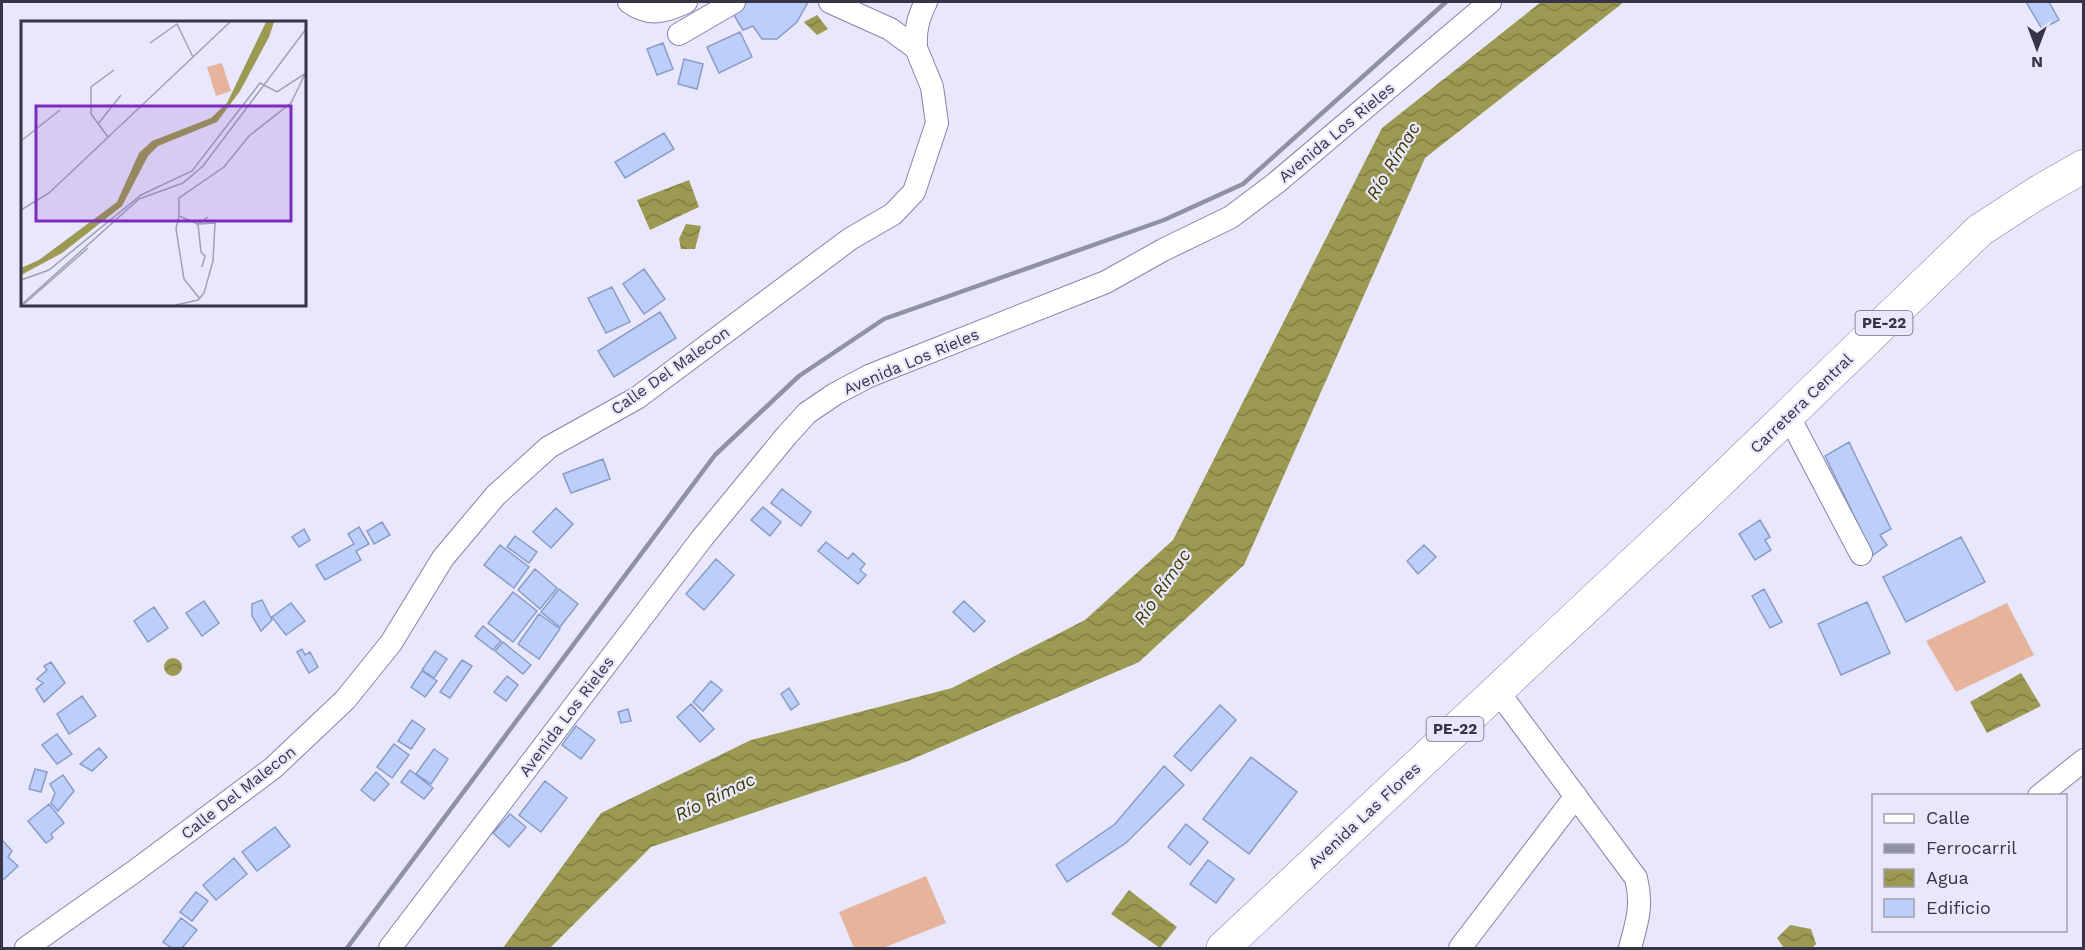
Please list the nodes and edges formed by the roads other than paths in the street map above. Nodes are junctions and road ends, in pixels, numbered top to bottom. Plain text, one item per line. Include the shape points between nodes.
1 (629, 2) edge
2 (686, 2) edge
3 (734, 2) edge
4 (830, 2) edge
5 (926, 2) edge
6 (1490, 2) edge
7 (679, 34) dead end
8 (916, 48) junction
9 (2084, 166) edge
10 (2084, 183) edge
11 (1792, 423) junction
12 (1696, 516) joint
13 (1861, 554) dead end
14 (1502, 698) junction
15 (2084, 760) edge
16 (2040, 794) edge
17 (1576, 796) junction
18 (1237, 946) edge
19 (26, 948) edge
20 (390, 948) edge
21 (1460, 948) edge
22 (1630, 948) edge

1 - 2 street via 640,10 656,11
3 - 7 street
4 - 8 street via 890,29
5 - 8 street via 918,17
6 - 20 street, Avenida Los Rieles via 1231,217 1106,282 868,376 807,413 703,537
8 - 19 street, Calle Del Malecon via 932,87 936,123 914,192 893,214 850,239 636,398 549,447 496,495 443,558 391,643 345,700 273,768
9 - 11 highway, Carretera Central / PE-22 via 1980,230
10 - 11 highway, Carretera Central / PE-22 via 1991,239
11 - 12 highway, Carretera Central / PE-22
11 - 13 street
12 - 14 highway, Avenida Las Flores / PE-22
14 - 17 street
14 - 18 highway, Avenida Las Flores / PE-22
15 - 16 street
17 - 21 street
17 - 22 street via 1636,878 1641,895

